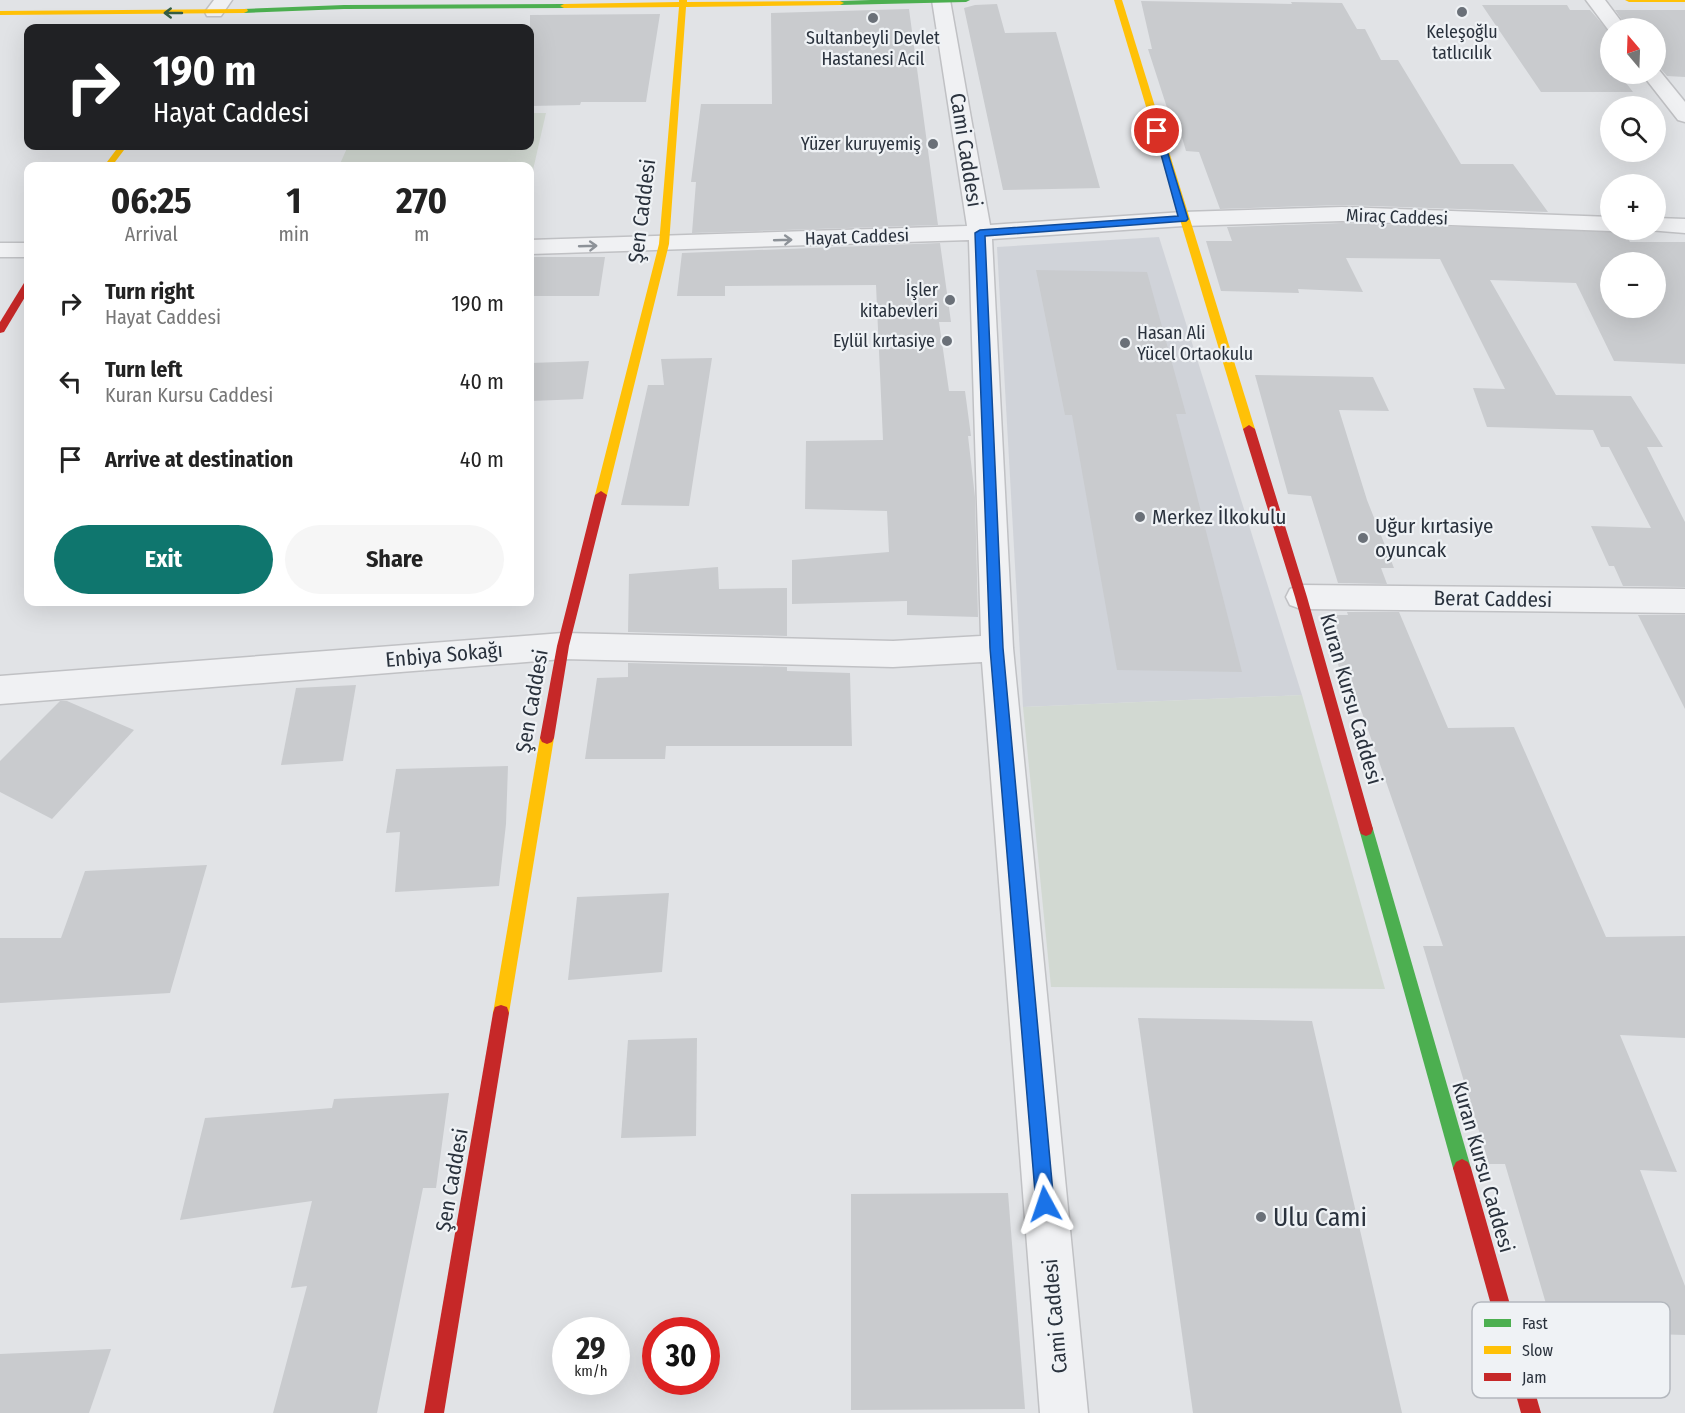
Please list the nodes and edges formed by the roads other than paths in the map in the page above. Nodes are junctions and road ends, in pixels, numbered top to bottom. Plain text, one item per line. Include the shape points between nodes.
1 (941, 0) edge
2 (966, 0) edge
3 (1118, 0) edge
4 (1595, 0) edge
5 (1629, 0) edge
6 (1685, 0) edge
7 (683, 3) edge
8 (218, 6) edge
9 (0, 13) edge
10 (1609, 18) edge
11 (206, 24) edge
12 (1660, 84) edge
13 (1685, 116) edge
14 (1183, 219) junction
15 (1600, 224) edge
16 (1666, 225) edge
17 (1685, 226) edge
18 (980, 233) junction
19 (663, 244) junction
20 (534, 247) edge
21 (0, 250) edge
22 (24, 250) edge
23 (24, 291) edge
24 (0, 330) edge
25 (1300, 597) junction
26 (1685, 601) edge
27 (563, 646) junction
28 (997, 648) junction
29 (0, 690) edge
30 (1500, 1302) edge
31 (1527, 1398) edge
32 (434, 1413) edge
33 (1064, 1413) edge
34 (1531, 1413) edge

1 - 2 street
1 - 7 street
1 - 18 street, Cami Caddesi
3 - 14 street, Kuran Kursu Caddesi
4 - 10 street
5 - 6 street
7 - 8 street
7 - 19 street, Şen Caddesi
8 -> 9 street
8 - 11 street
12 - 13 street
14 - 15 street, Miraç Caddesi via 1342,214
14 - 18 street, Hayat Caddesi
14 - 25 street, Kuran Kursu Caddesi
16 - 17 street
19 -> 18 street, Hayat Caddesi
18 - 28 street, Cami Caddesi
20 -> 19 street, Hayat Caddesi
19 - 27 street, Şen Caddesi
21 - 22 street
23 - 24 street
25 - 26 street, Berat Caddesi
25 - 30 street, Kuran Kursu Caddesi
27 - 28 street, Enbiya Sokağı via 893,654
27 - 29 street, Enbiya Sokağı
27 - 32 street, Şen Caddesi
28 - 33 street, Cami Caddesi
31 - 34 street, Kuran Kursu Caddesi

